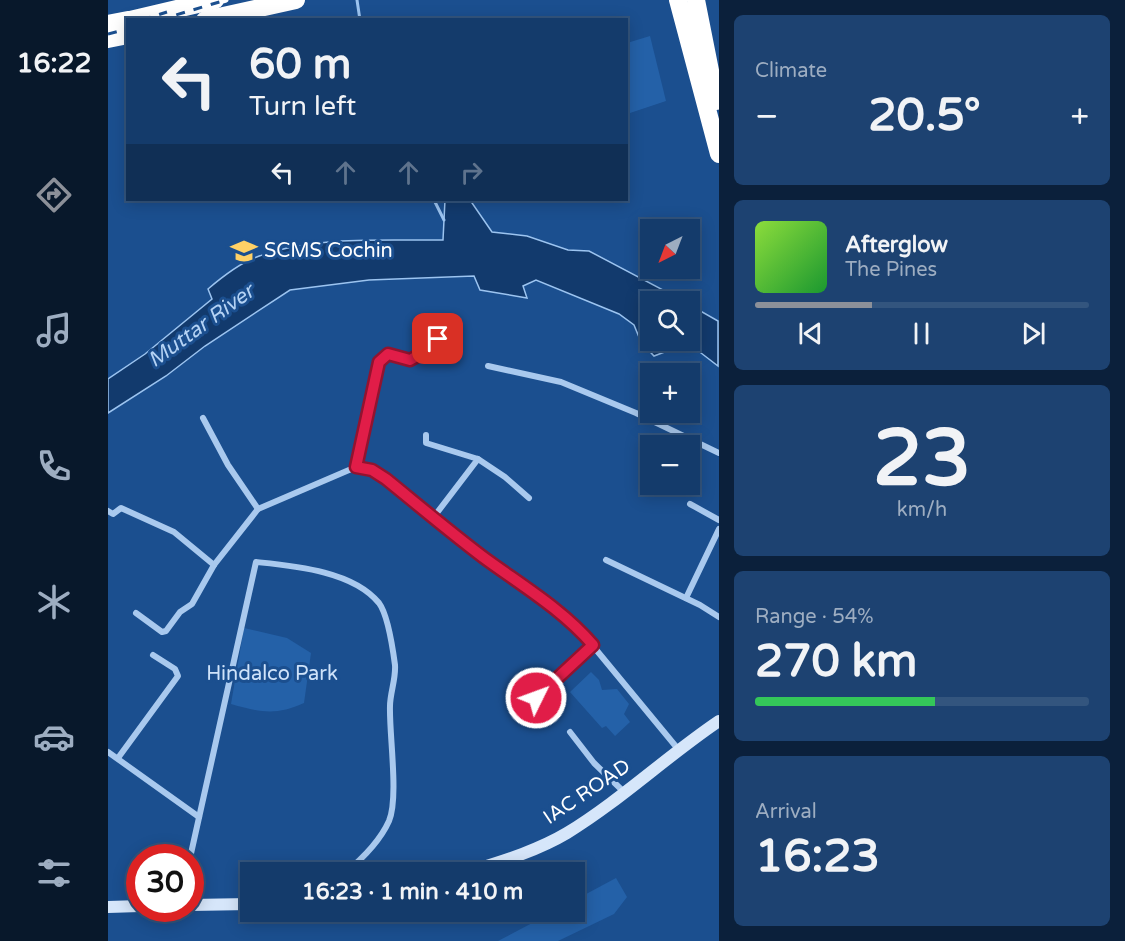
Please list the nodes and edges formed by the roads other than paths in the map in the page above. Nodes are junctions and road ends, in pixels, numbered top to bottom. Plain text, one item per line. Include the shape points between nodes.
1 (215, 0) edge
2 (296, 0) edge
3 (678, 0) edge
4 (696, 0) edge
5 (138, 18) edge
6 (214, 18) edge
7 (126, 21) edge
8 (108, 24) edge
9 (126, 35) edge
10 (108, 39) edge
11 (718, 112) edge
12 (718, 154) edge
13 (454, 348) dead end
14 (488, 366) dead end
15 (203, 418) dead end
16 (426, 435) dead end
17 (718, 453) edge
18 (478, 459) junction
19 (356, 467) junction
20 (529, 498) dead end
21 (690, 504) dead end
22 (258, 509) junction
23 (108, 511) edge
24 (433, 518) junction
25 (718, 520) edge
26 (718, 529) edge
27 (606, 560) dead end
28 (214, 565) junction
29 (686, 598) junction
30 (136, 613) dead end
31 (718, 617) edge
32 (593, 645) junction
33 (153, 655) dead end
34 (536, 698) dead end
35 (718, 721) edge
36 (570, 732) dead end
37 (678, 749) junction
38 (108, 752) edge
39 (118, 758) junction
40 (625, 793) junction
41 (199, 817) junction
42 (193, 844) edge
43 (356, 862) edge
44 (501, 862) edge
45 (240, 904) edge
46 (204, 905) edge
47 (126, 906) edge
48 (108, 907) edge

1 - 5 highway
2 - 6 highway
3 - 12 highway
4 - 11 highway
7 - 8 highway
9 - 10 highway
13 - 19 street via 438,339 410,360 388,354 379,362
14 - 17 street via 561,382
15 - 22 street
16 - 18 street via 426,443
18 - 20 street
18 - 24 street
19 - 22 street
19 - 24 street via 372,470
21 - 25 street
22 - 28 street
23 - 28 street via 113,514 122,508 174,532
24 - 32 street via 538,595
26 - 29 street
27 - 29 street
28 - 30 street via 192,604 180,612 166,631
29 - 31 street
32 - 34 street
32 - 37 street
33 - 39 street via 175,669 178,676
35 - 37 main road, IAC ROAD
36 - 40 street
37 - 40 main road, IAC ROAD
38 - 39 street
39 - 41 street
40 - 44 main road, IAC ROAD via 565,834
41 - 42 street
41 - 43 street via 256,562 346,580 364,588 381,605 395,668 389,704 393,797 390,819 376,842
45 - 46 main road
47 - 48 main road

